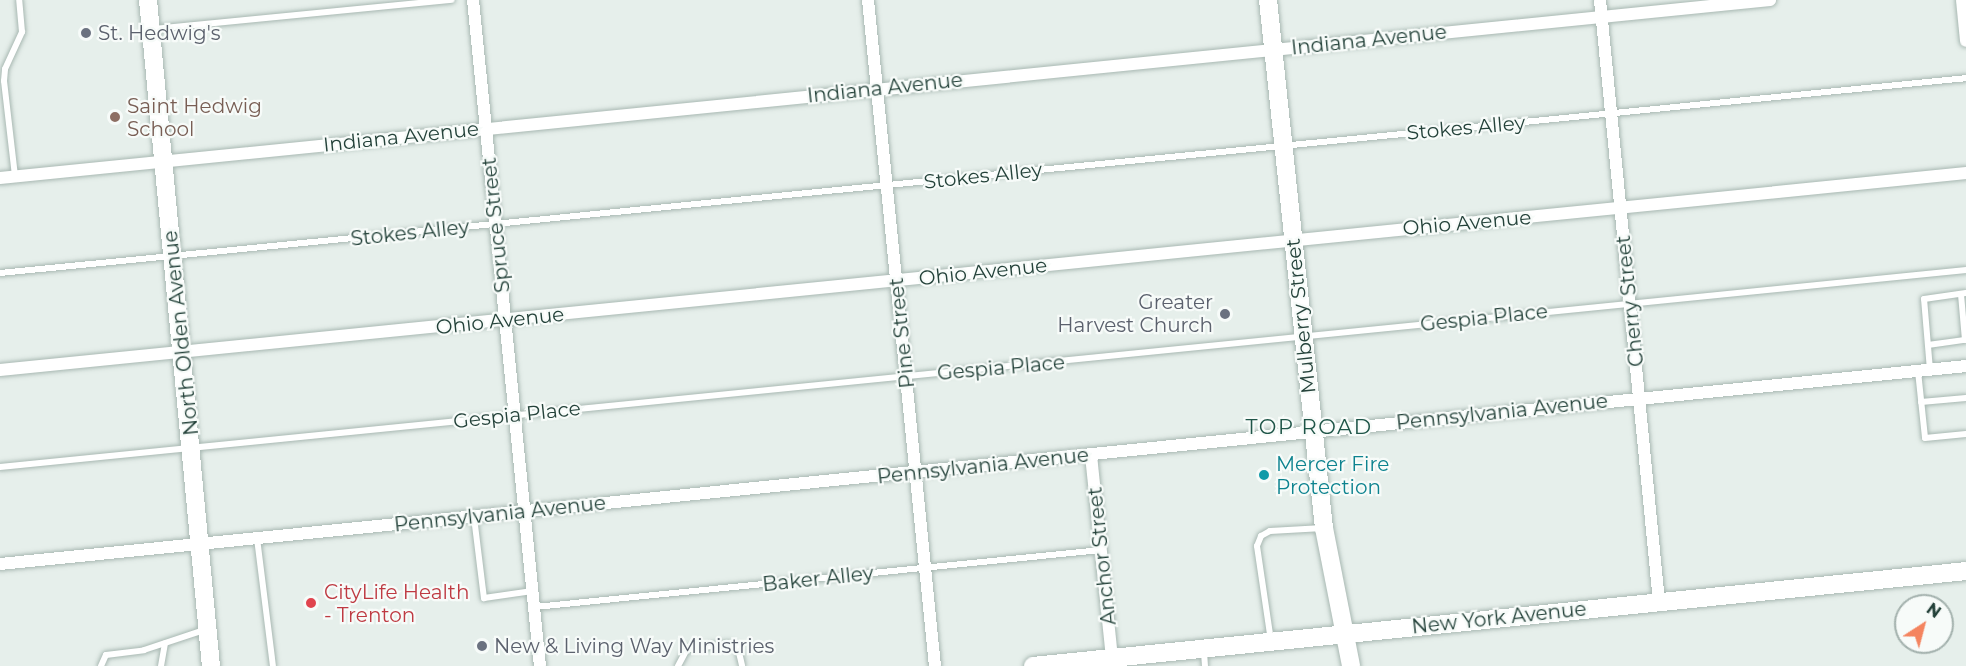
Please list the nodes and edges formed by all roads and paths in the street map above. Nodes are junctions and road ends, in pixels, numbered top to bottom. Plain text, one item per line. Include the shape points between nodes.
1 (19, 0) edge
2 (148, 0) edge
3 (452, 0) edge
4 (473, 0) edge
5 (868, 0) edge
6 (1268, 0) edge
7 (1600, 0) edge
8 (1770, 0) edge
9 (1962, 0) edge
10 (1602, 16) junction
11 (150, 29) junction
12 (1966, 41) edge
13 (1273, 50) junction
14 (1966, 78) edge
15 (877, 89) junction
16 (1611, 112) junction
17 (486, 129) junction
18 (1283, 146) junction
19 (164, 162) junction
20 (1966, 172) edge
21 (15, 177) junction
22 (0, 178) edge
23 (887, 185) junction
24 (1621, 209) junction
25 (496, 224) junction
26 (1293, 241) junction
27 (172, 255) junction
28 (1966, 270) edge
29 (0, 273) edge
30 (897, 282) junction
31 (1963, 294) edge
32 (1629, 304) junction
33 (507, 320) junction
34 (1303, 337) junction
35 (1928, 345) junction
36 (183, 352) junction
37 (1966, 366) edge
38 (0, 370) edge
39 (1924, 370) junction
40 (906, 376) junction
41 (1640, 397) junction
42 (1966, 399) edge
43 (1921, 402) junction
44 (515, 415) junction
45 (1313, 431) junction
46 (1966, 434) edge
47 (192, 448) junction
48 (1091, 455) junction
49 (0, 467) edge
50 (916, 473) junction
51 (525, 511) junction
52 (474, 516) junction
53 (1324, 528) junction
54 (257, 538) junction
55 (201, 544) junction
56 (1101, 550) junction
57 (0, 564) edge
58 (925, 568) junction
59 (1966, 570) edge
60 (532, 591) junction
61 (1659, 602) junction
62 (534, 607) junction
63 (208, 629) junction
64 (1346, 633) junction
65 (1272, 642) junction
66 (165, 643) junction
67 (1112, 657) junction
68 (1204, 657) edge
69 (1139, 660) edge
70 (101, 666) edge
71 (161, 666) edge
72 (211, 666) edge
73 (273, 666) edge
74 (540, 666) edge
75 (678, 666) edge
76 (742, 666) edge
77 (935, 666) edge
78 (1033, 666) edge
79 (1352, 666) edge

1 - 21 lane via 22,32 4,81
2 - 11 street, North Olden Avenue
3 - 11 lane
4 - 17 street, Spruce Street
5 - 15 street, Pine Street
6 - 13 street, Mulberry Street
7 - 10 street, Cherry Street
8 - 10 street, Indiana Avenue
9 - 12 street
10 - 13 street, Indiana Avenue
10 - 16 street, Cherry Street
11 - 19 street, North Olden Avenue
13 - 15 street, Indiana Avenue
13 - 18 street, Mulberry Street
14 - 16 lane, Stokes Alley
15 - 17 street, Indiana Avenue
15 - 23 street, Pine Street
16 - 18 lane, Stokes Alley
16 - 24 street, Cherry Street
17 - 19 street, Indiana Avenue
17 - 25 street, Spruce Street
18 - 23 lane, Stokes Alley
18 - 26 street, Mulberry Street
19 - 21 street, Indiana Avenue
19 - 27 street, North Olden Avenue
20 - 24 street, Ohio Avenue
21 - 22 street, Indiana Avenue
23 - 25 lane, Stokes Alley
23 - 30 street, Pine Street
24 - 26 street, Ohio Avenue
24 - 32 street, Cherry Street
25 - 27 lane, Stokes Alley
25 - 33 street, Spruce Street
26 - 30 street, Ohio Avenue
26 - 34 street, Mulberry Street
27 - 29 lane, Stokes Alley
27 - 36 street, North Olden Avenue
28 - 32 lane, Gespia Place
30 - 33 street, Ohio Avenue
30 - 40 street, Pine Street
31 - 35 lane via 1965,340
31 - 35 lane via 1924,299
32 - 34 lane, Gespia Place
32 - 41 street, Cherry Street
33 - 36 street, Ohio Avenue
33 - 44 street, Spruce Street
34 - 40 lane, Gespia Place
34 - 45 street, Mulberry Street
35 - 39 lane
36 - 38 street, Ohio Avenue
36 - 47 street, North Olden Avenue
37 - 39 street, Pennsylvania Avenue
39 - 41 street, Pennsylvania Avenue
39 - 43 lane
40 - 44 lane, Gespia Place
40 - 50 street, Pine Street
41 - 45 street, Pennsylvania Avenue
41 - 61 street, Cherry Street
42 - 43 lane
43 - 46 lane via 1925,438
44 - 47 lane, Gespia Place
44 - 51 street, Spruce Street
45 - 48 street, Pennsylvania Avenue
45 - 53 street, Mulberry Street
47 - 49 lane, Gespia Place
47 - 55 street, North Olden Avenue
48 - 50 street, Pennsylvania Avenue
48 - 56 street, Anchor Street
50 - 51 street, Pennsylvania Avenue
50 - 58 street, Pine Street
51 - 52 street, Pennsylvania Avenue
51 - 60 street, Spruce Street
52 - 54 street, Pennsylvania Avenue
52 - 60 lane via 484,598
53 - 64 street, Mulberry Street
53 - 65 lane via 1270,531 1261,536 1257,546
54 - 55 street, Pennsylvania Avenue
54 - 73 lane
55 - 57 street, Pennsylvania Avenue
55 - 63 street, North Olden Avenue
56 - 58 lane, Baker Alley
56 - 67 street, Anchor Street
58 - 62 lane, Baker Alley
58 - 77 street, Pine Street
59 - 61 street, New York Avenue
60 - 62 street, Spruce Street
61 - 64 street, New York Avenue
62 - 74 street, Spruce Street
63 - 66 lane
63 - 72 street, North Olden Avenue
64 - 65 street, New York Avenue
64 - 79 street, Mulberry Street
65 - 68 street, New York Avenue
66 - 70 lane via 106,655
66 - 71 lane
67 - 69 street, New York Avenue
67 - 78 street, New York Avenue
68 - 69 street, New York Avenue
75 - 76 lane via 687,649 729,644 738,648

